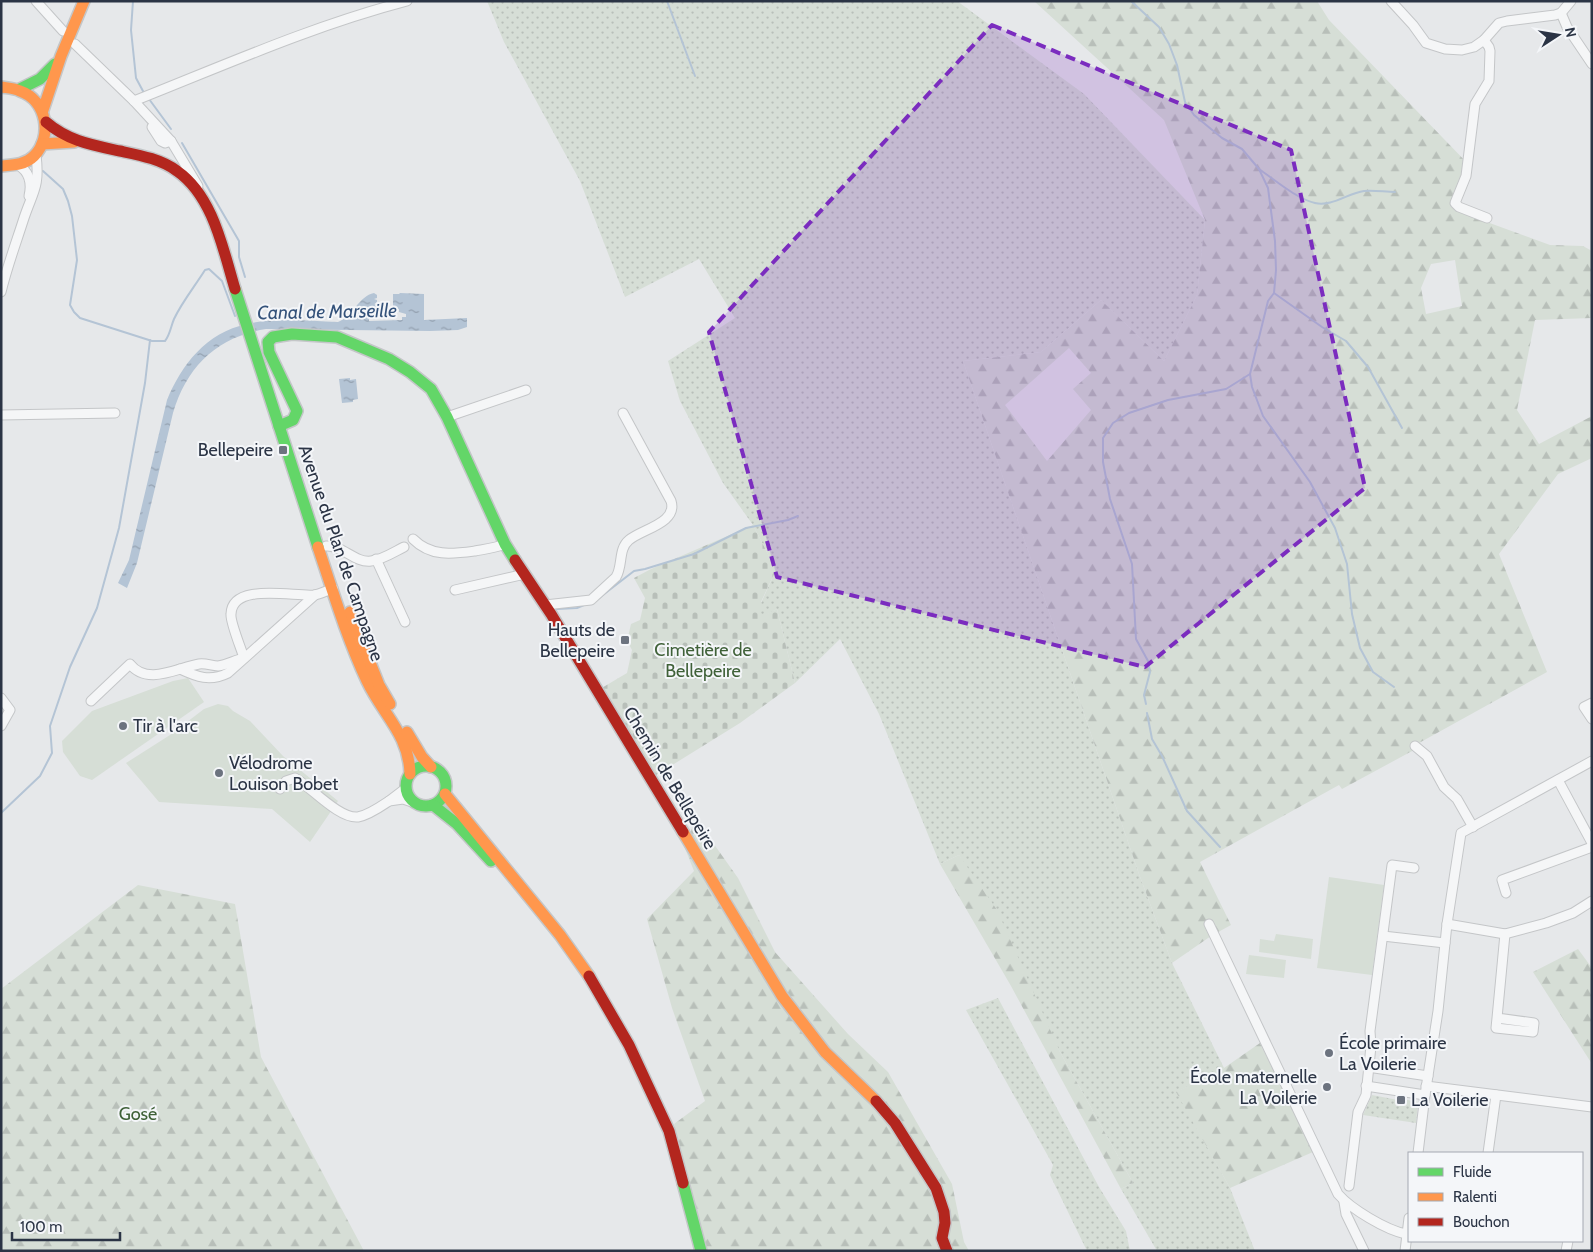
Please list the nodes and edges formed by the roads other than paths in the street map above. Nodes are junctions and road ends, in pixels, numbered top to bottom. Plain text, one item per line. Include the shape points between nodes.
1 (36, 1) edge
2 (84, 1) edge
3 (407, 1) edge
4 (1391, 1) edge
5 (1571, 1) edge
6 (1561, 13) junction
7 (63, 31) dead end
8 (1484, 40) junction
9 (75, 44) dead end
10 (61, 56) junction
11 (1592, 64) edge
12 (1, 87) edge
13 (20, 89) junction
14 (134, 101) junction
15 (43, 110) junction
16 (46, 122) junction
17 (83, 142) junction
18 (42, 144) junction
19 (36, 155) junction
20 (18, 165) junction
21 (1, 166) edge
22 (26, 213) junction
23 (210, 216) junction
24 (1487, 218) dead end
25 (1, 292) edge
26 (526, 390) dead end
27 (115, 413) dead end
28 (623, 413) dead end
29 (1, 415) edge
30 (448, 417) junction
31 (282, 425) junction
32 (413, 540) dead end
33 (505, 544) junction
34 (326, 546) junction
35 (404, 547) dead end
36 (376, 559) junction
37 (525, 574) junction
38 (333, 588) junction
39 (456, 590) dead end
40 (315, 595) junction
41 (545, 605) junction
42 (405, 622) dead end
43 (244, 658) junction
44 (180, 669) junction
45 (1, 698) edge
46 (91, 701) dead end
47 (1592, 703) edge
48 (1592, 719) edge
49 (1, 726) edge
50 (1415, 746) dead end
51 (1592, 761) edge
52 (431, 767) junction
53 (410, 774) junction
54 (1558, 780) junction
55 (406, 788) junction
56 (280, 789) dead end
57 (445, 794) junction
58 (390, 801) junction
59 (415, 803) junction
60 (433, 805) junction
61 (1473, 827) junction
62 (1592, 843) edge
63 (1592, 848) edge
64 (1414, 868) dead end
65 (1506, 893) dead end
66 (1592, 901) edge
67 (1209, 924) dead end
68 (1447, 924) junction
69 (1505, 934) junction
70 (1383, 936) junction
71 (1445, 943) junction
72 (1497, 1018) dead end
73 (1368, 1067) junction
74 (1428, 1076) junction
75 (1366, 1086) junction
76 (1425, 1090) junction
77 (1496, 1095) junction
78 (1592, 1107) edge
79 (1418, 1152) edge
80 (1488, 1152) edge
81 (1349, 1186) dead end
82 (1344, 1202) junction
83 (1408, 1226) edge
84 (694, 1251) edge
85 (701, 1251) edge
86 (947, 1251) edge
87 (1364, 1251) edge
88 (1405, 1251) edge

1 - 7 street
2 - 10 main road
3 - 14 street via 304,33
4 - 8 street via 1426,43 1462,50
5 - 6 street
6 - 8 street via 1499,23
6 - 11 street
8 - 24 street via 1490,51 1489,81 1475,104 1466,176 1455,203
9 - 14 street
10 - 13 main road via 45,76
10 - 15 main road
12 - 13 main road
13 - 15 main road via 30,94
14 - 23 street via 161,141 171,141 201,191
15 - 16 main road
16 - 17 main road, Avenue du Plan de Campagne via 61,133
16 - 18 main road
17 - 18 main road, Avenue du Plan de Campagne
17 - 23 main road, Avenue du Plan de Campagne via 173,168 188,180
18 - 19 main road
19 - 20 main road
19 - 22 street via 37,185
20 - 21 main road
20 - 22 street via 30,179
22 - 25 street
23 - 31 main road, Avenue du Plan de Campagne
26 - 30 street
27 - 29 street
28 - 41 street via 671,501 672,511 668,517 629,540 622,551 616,577 591,600
30 - 31 main road, Chemin de Bellepeire via 431,389 410,372 376,353 333,336 292,334 273,337 267,344 296,407 296,417
30 - 33 main road, Chemin de Bellepeire
31 - 34 main road, Avenue du Plan de Campagne
31 - 38 main road, Avenue du Plan de Campagne via 316,543
32 - 33 street via 436,553 450,555
33 - 37 main road, Chemin de Bellepeire
34 - 36 street via 337,547 364,560
34 - 52 main road, Avenue du Plan de Campagne via 380,685
35 - 36 street
36 - 42 street
37 - 39 street
37 - 41 main road, Chemin de Bellepeire
38 - 40 street
38 - 53 main road, Avenue du Plan de Campagne via 370,687 409,752
40 - 43 street
40 - 43 street via 241,596 230,613
41 - 86 main road, Chemin de Bellepeire via 782,996 825,1052 884,1108 936,1188 944,1212 942,1238
43 - 44 street via 220,666 204,664
43 - 44 street via 228,673 212,678 202,678
44 - 46 street via 151,675 135,670 130,664
45 - 49 street via 10,710
47 - 48 street via 1584,707
50 - 61 street via 1427,756 1444,787 1457,799
51 - 54 street
52 - 53 main road via 419,767
52 - 57 main road via 442,774
53 - 55 main road
54 - 61 street
54 - 62 street
55 - 58 street
55 - 59 main road
56 - 58 street via 286,781 295,778 336,809 353,817
57 - 60 main road
57 - 85 main road via 560,935 594,984 629,1045 669,1131
58 - 59 street via 403,799
59 - 60 main road
60 - 84 main road via 461,828 492,863 581,977 621,1046 654,1114
61 - 68 street via 1460,833
63 - 65 street via 1502,880
64 - 70 street via 1392,865
66 - 69 street via 1574,913
67 - 82 street
68 - 69 street
68 - 71 street
69 - 72 street
70 - 71 street
70 - 73 street
71 - 74 street
73 - 74 street
73 - 75 street
74 - 76 street
75 - 76 street
75 - 81 street via 1358,1112
76 - 77 street
76 - 79 street
77 - 78 street
77 - 80 street
82 - 83 street via 1395,1231
82 - 87 street via 1346,1214
83 - 88 street

